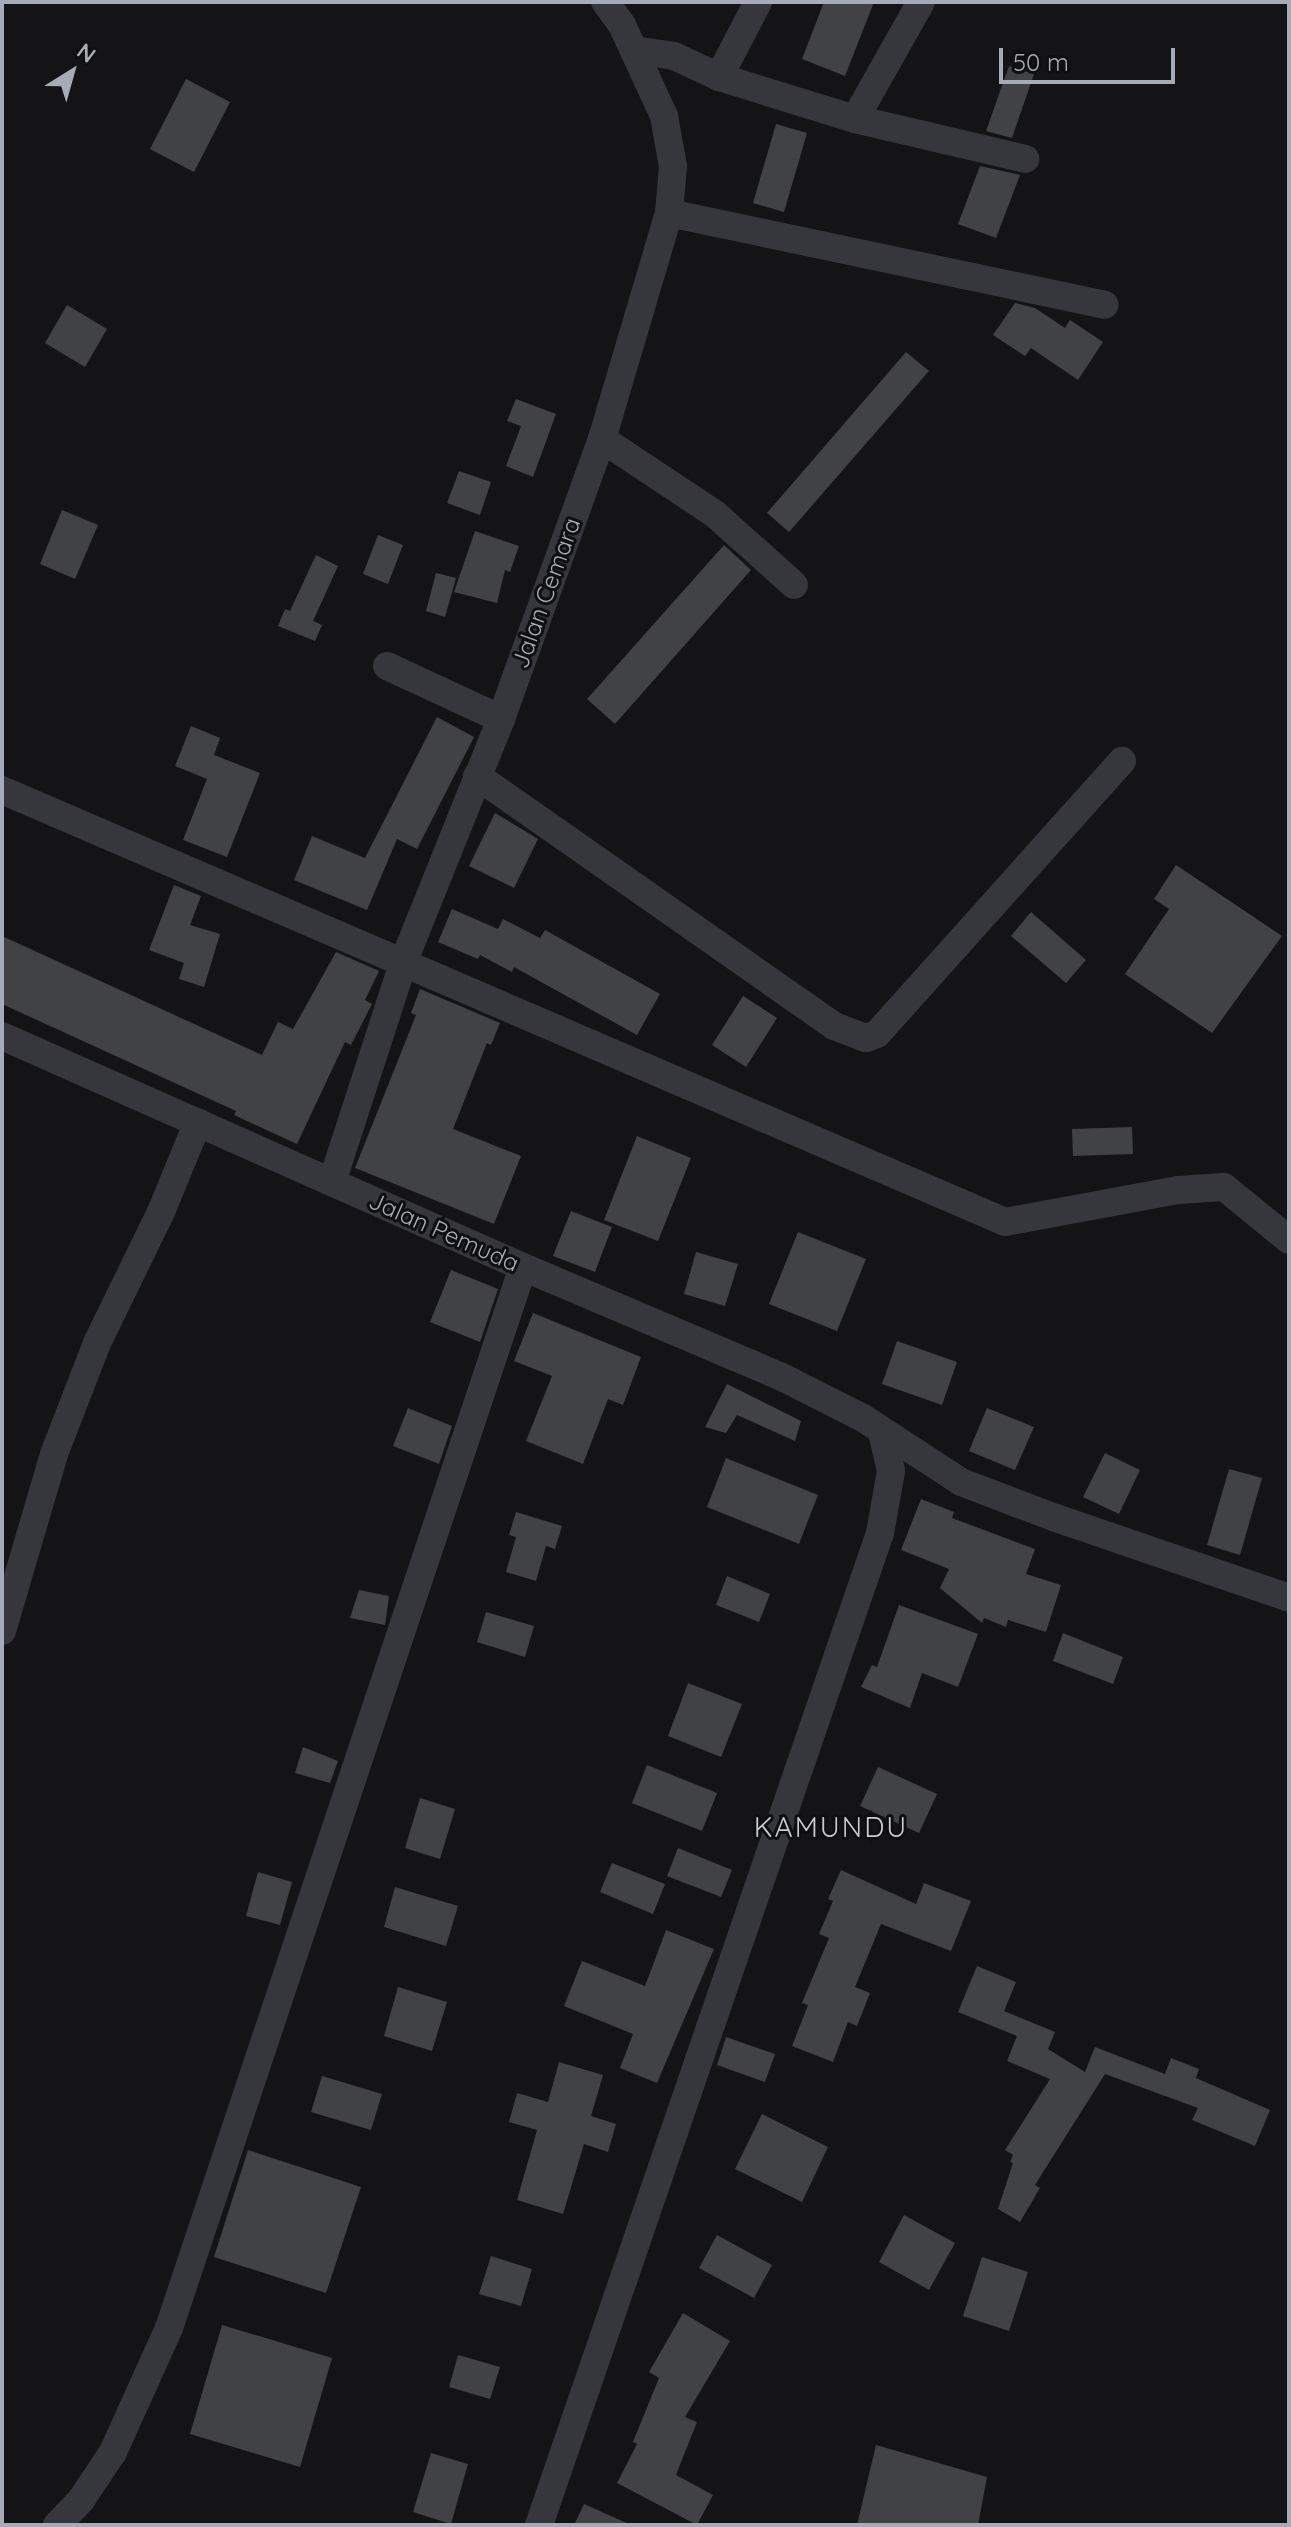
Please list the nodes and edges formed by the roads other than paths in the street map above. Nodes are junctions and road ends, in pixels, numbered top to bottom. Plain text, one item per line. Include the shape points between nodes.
1 (605, 2) edge
2 (758, 2) edge
3 (921, 2) edge
4 (634, 50) junction
5 (719, 77) junction
6 (855, 119) junction
7 (1025, 159) dead end
8 (669, 213) junction
9 (1104, 305) dead end
10 (602, 439) junction
11 (794, 585) dead end
12 (387, 666) dead end
13 (501, 719) junction
14 (1122, 761) dead end
15 (477, 776) junction
16 (2, 790) edge
17 (403, 963) junction
18 (2, 1036) edge
19 (198, 1122) junction
20 (332, 1182) junction
21 (1289, 1240) edge
22 (523, 1267) junction
23 (882, 1433) junction
24 (1289, 1598) edge
25 (2, 1631) edge
26 (57, 2525) edge
27 (539, 2525) edge

1 - 4 street, Jalan Cemara
2 - 5 street
3 - 6 street
4 - 5 street via 674,56
4 - 8 street, Jalan Cemara via 664,116 673,166
5 - 6 street
6 - 7 street
8 - 9 street
8 - 10 street, Jalan Cemara
10 - 11 street via 715,514
10 - 13 street, Jalan Cemara
12 - 13 street
13 - 15 street, Jalan Cemara
14 - 15 street via 877,1034 866,1038 834,1026
15 - 17 street, Jalan Cemara
16 - 17 street
17 - 20 street, Jalan Cemara
17 - 21 street via 1005,1222 1178,1190 1224,1187
18 - 19 street, Jalan Pemuda
19 - 20 street, Jalan Pemuda
19 - 25 street via 97,1343 65,1427
20 - 22 street, Jalan Pemuda
22 - 23 street, Jalan Pemuda via 780,1376
22 - 26 street via 169,2328 113,2452
23 - 24 street, Jalan Pemuda via 961,1482
23 - 27 street via 891,1471 880,1533

